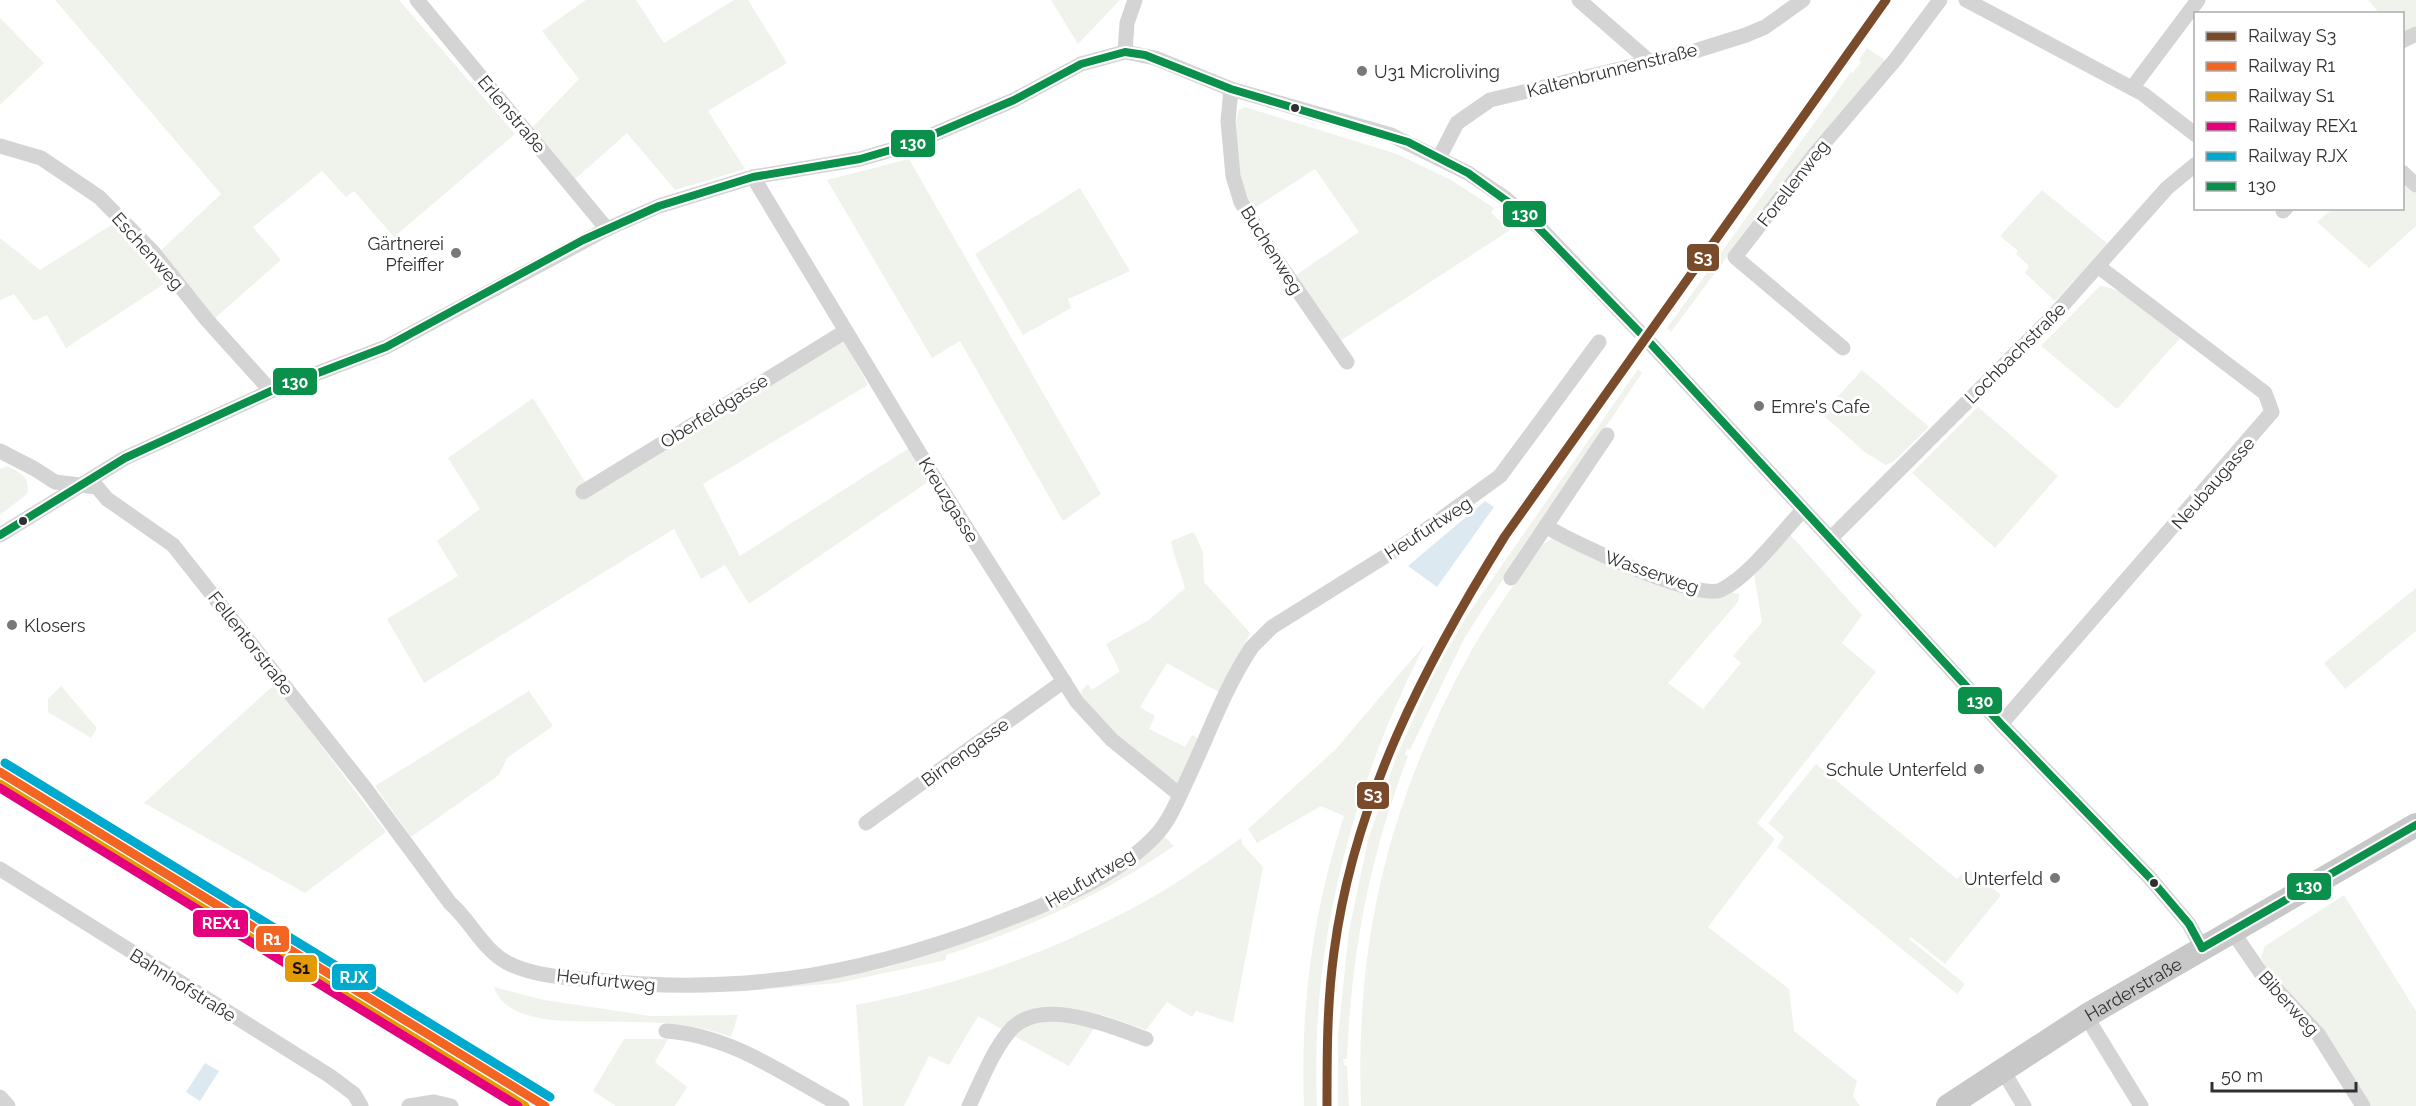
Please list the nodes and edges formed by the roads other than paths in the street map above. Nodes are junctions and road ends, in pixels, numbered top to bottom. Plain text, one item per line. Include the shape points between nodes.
1 (417, 0) edge
2 (1135, 0) edge
3 (1579, 0) edge
4 (1803, 0) edge
5 (1940, 0) edge
6 (1966, 0) edge
7 (2198, 0) edge
8 (1125, 52) junction
9 (1650, 62) junction
10 (2132, 88) junction
11 (1231, 89) junction
12 (2194, 134) edge
13 (0, 146) edge
14 (1439, 158) junction
15 (2194, 166) edge
16 (2404, 173) edge
17 (753, 177) junction
18 (2416, 185) edge
19 (607, 229) junction
20 (2099, 267) junction
21 (1630, 322) tunnel mouth
22 (846, 331) junction
23 (1599, 342) dead end
24 (1651, 344) tunnel mouth
25 (1843, 348) dead end
26 (1347, 362) dead end
27 (271, 391) junction
28 (1606, 435) dead end
29 (0, 451) edge
30 (80, 485) junction
31 (583, 492) dead end
32 (1803, 510) junction
33 (1546, 526) junction
34 (0, 535) edge
35 (1831, 538) junction
36 (1511, 578) dead end
37 (1064, 681) junction
38 (2001, 724) junction
39 (1180, 795) junction
40 (866, 823) dead end
41 (2416, 825) edge
42 (0, 869) edge
43 (450, 903) joint
44 (2232, 931) junction
45 (2202, 948) junction
46 (2086, 1016) junction
47 (666, 1031) dead end
48 (1146, 1039) dead end
49 (2002, 1069) junction
50 (0, 1097) edge
51 (8, 1106) edge
52 (361, 1106) edge
53 (409, 1106) edge
54 (451, 1106) edge
55 (842, 1106) edge
56 (969, 1106) edge
57 (1948, 1106) edge
58 (2024, 1106) edge
59 (2141, 1106) edge
60 (2362, 1106) edge

1 - 19 street, Erlenstraße
2 - 8 street via 1127,23
3 - 9 street
4 - 9 street, Kaltenbrunnenstraße via 1757,32
5 - 25 street, Forellenweg via 1735,257
6 - 10 street
7 - 10 street
8 - 11 street via 1155,58
8 - 17 street via 1081,64 1014,100 911,144 860,159
9 - 14 street, Kaltenbrunnenstraße via 1490,100 1457,123
10 - 12 street
11 - 14 street via 1368,128
11 - 26 street, Buchenweg via 1228,121 1233,176 1241,202
13 - 27 street, Eschenweg via 41,158 99,197 153,252
14 - 21 street via 1526,214
15 - 20 street, Lochbachstraße via 2167,188
16 - 18 street
17 - 19 street via 660,206
17 - 22 street, Kreuzgasse
19 - 27 street via 386,347
20 - 35 street, Lochbachstraße
20 - 38 street, Neubaugasse via 2265,393 2272,412
22 - 31 street, Oberfeldgasse
22 - 37 street, Kreuzgasse
23 - 39 street, Heufurtweg via 1500,476 1416,537 1272,627 1252,647
24 - 32 street
27 - 30 street via 125,458
28 - 33 street
29 - 30 street, Fellentorstraße via 55,482
30 - 34 street
30 - 43 street, Fellentorstraße via 98,487 108,499 173,546 365,788
32 - 33 street, Wasserweg via 1744,572 1718,591 1680,585 1608,557
32 - 35 street
33 - 36 street
35 - 38 street
37 - 39 street, Kreuzgasse via 1102,731
37 - 40 street, Birnengasse
38 - 45 street via 2149,877 2189,924
39 - 43 street, Heufurtweg via 1165,824 1145,846 1065,895 931,948 816,975 700,987 606,982 544,973 510,964 495,955
41 - 44 main road, Harderstraße
42 - 52 street, Bahnhofstraße via 330,1076 354,1094
44 - 45 main road, Harderstraße
44 - 60 street, Biberweg via 2261,973 2318,1034
45 - 46 main road, Harderstraße
46 - 49 main road, Harderstraße
46 - 59 street
47 - 55 street via 702,1035 725,1043
48 - 56 street via 1069,1016 1041,1015 1023,1020 1009,1031
49 - 57 main road, Harderstraße
49 - 58 street
50 - 51 street
53 - 54 street via 434,1102

